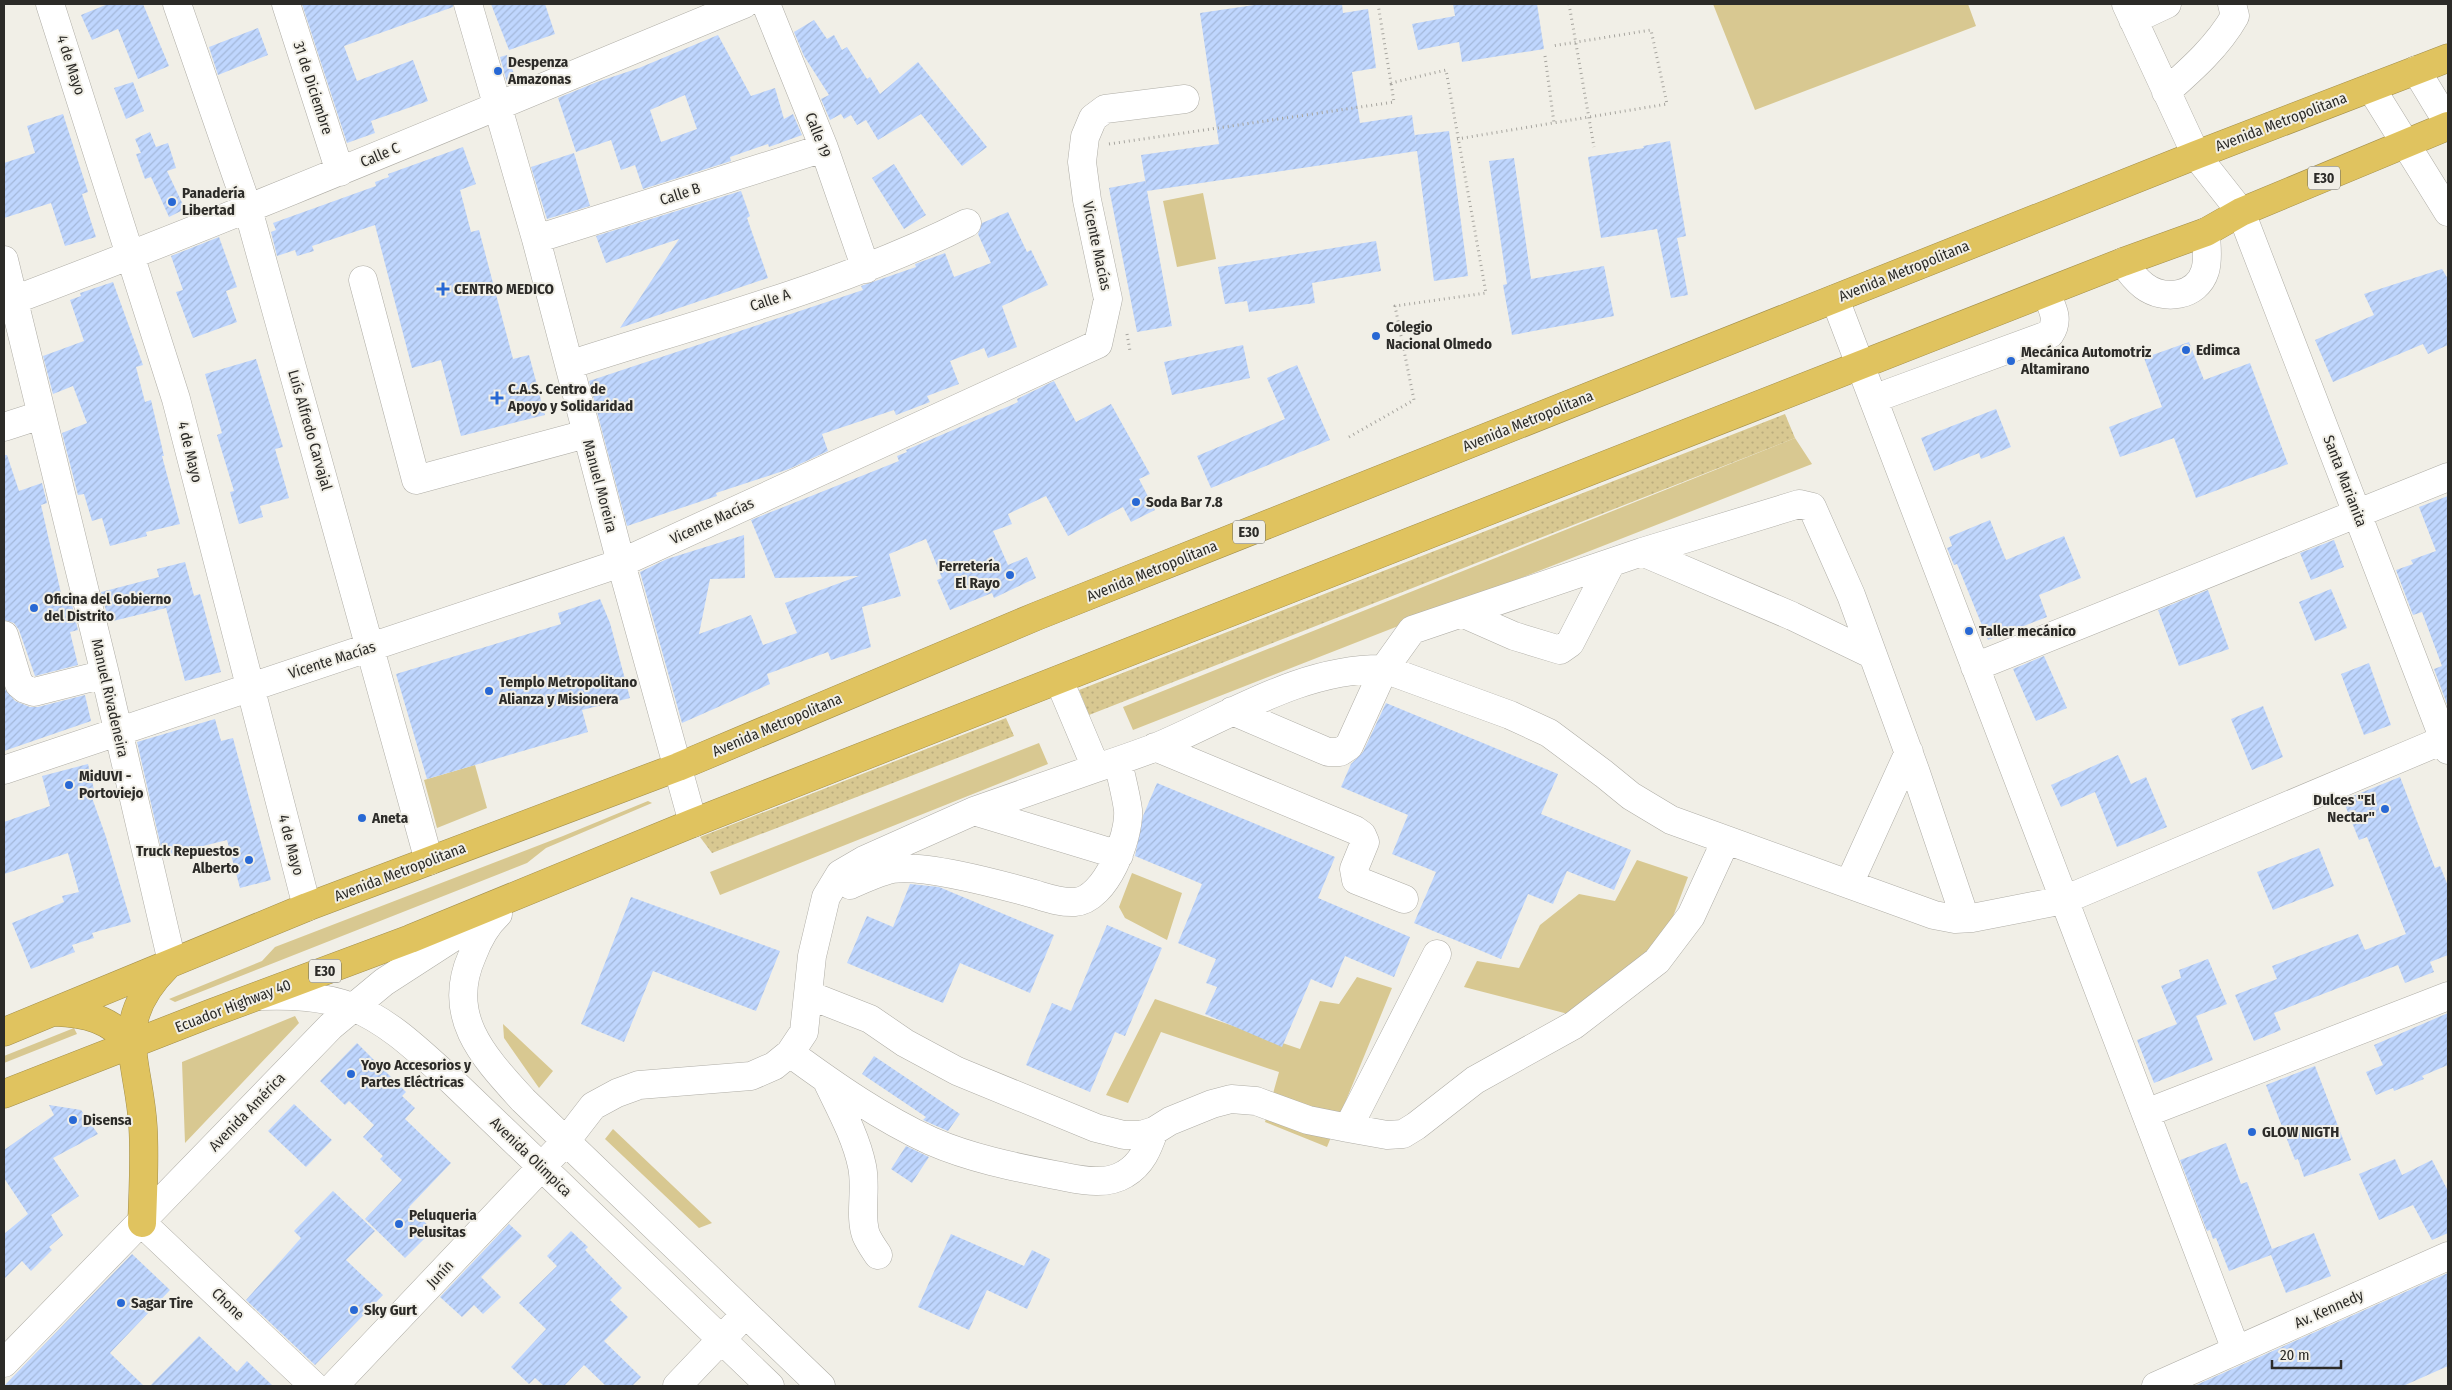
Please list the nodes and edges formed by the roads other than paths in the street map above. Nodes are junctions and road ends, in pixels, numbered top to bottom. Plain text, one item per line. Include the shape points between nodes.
1 (50, 4) edge
2 (177, 4) edge
3 (286, 4) edge
4 (468, 4) edge
5 (744, 4) edge
6 (766, 4) edge
7 (2167, 4) edge
8 (2232, 4) edge
9 (2130, 12) edge
10 (2448, 58) edge
11 (2416, 70) junction
12 (2372, 88) junction
13 (2166, 92) junction
14 (1185, 100) dead end
15 (498, 106) junction
16 (2448, 124) edge
17 (2406, 143) junction
18 (824, 148) junction
19 (2196, 155) junction
20 (340, 172) junction
21 (248, 209) junction
22 (2242, 212) junction
23 (2448, 212) edge
24 (967, 222) dead end
25 (2206, 232) junction
26 (536, 239) junction
27 (132, 256) junction
28 (2123, 262) junction
29 (866, 268) junction
30 (5, 269) edge
31 (362, 280) dead end
32 (2046, 293) junction
33 (1835, 299) junction
34 (14, 300) junction
35 (569, 365) junction
36 (1860, 366) junction
37 (1873, 399) junction
38 (41, 414) junction
39 (4, 427) edge
40 (586, 434) junction
41 (2448, 477) edge
42 (2357, 512) junction
43 (1642, 552) junction
44 (621, 563) junction
45 (1610, 564) junction
46 (1464, 614) junction
47 (4, 635) edge
48 (370, 647) junction
49 (1873, 655) junction
50 (1975, 667) junction
51 (1384, 669) junction
52 (105, 674) junction
53 (1059, 680) junction
54 (249, 687) junction
55 (1232, 711) junction
56 (118, 731) junction
57 (2447, 743) edge
58 (1155, 747) junction
59 (1909, 752) junction
60 (1107, 764) junction
61 (678, 767) junction
62 (4, 770) edge
63 (974, 812) junction
64 (694, 824) junction
65 (1726, 840) junction
66 (1119, 855) junction
67 (429, 861) junction
68 (1849, 884) junction
69 (519, 896) junction
70 (826, 897) junction
71 (1404, 899) dead end
72 (2064, 900) junction
73 (307, 908) junction
74 (1965, 918) junction
75 (1437, 954) dead end
76 (172, 962) junction
77 (809, 995) junction
78 (256, 996) junction
79 (2448, 996) edge
80 (352, 1007) junction
81 (53, 1012) junction
82 (4, 1032) edge
83 (130, 1045) junction
84 (790, 1053) junction
85 (827, 1081) junction
86 (4, 1094) edge
87 (2146, 1113) junction
88 (1348, 1128) junction
89 (1154, 1131) junction
90 (566, 1141) junction
91 (541, 1167) junction
92 (142, 1222) junction
93 (878, 1255) dead end
94 (2448, 1256) edge
95 (747, 1313) junction
96 (722, 1339) junction
97 (2236, 1350) junction
98 (4, 1363) edge
99 (314, 1386) edge
100 (334, 1386) edge
101 (677, 1386) edge
102 (770, 1386) edge
103 (821, 1386) edge
104 (2156, 1386) edge

1 - 27 street, 4 de Mayo
2 - 21 street, Luís Alfredo Carvajal
3 - 20 street, 31 de Diciembre
4 - 15 street, Manuel Moreira
5 - 15 street, Calle C
6 - 18 street, Calle 19
7 - 9 street
8 - 13 street via 2235,16 2228,29
9 - 13 street, Santa Marianita
10 - 11 highway, Avenida Metropolitana / E30
11 - 12 highway, Avenida Metropolitana / E30
11 - 16 street
12 - 17 street
12 - 19 highway, Avenida Metropolitana / E30
13 - 19 street, Santa Marianita
14 - 44 street, Vicente Macías via 1105,109 1093,118 1085,138 1082,162 1087,200 1108,300 1098,344
15 - 20 street, Calle C
15 - 26 street, Manuel Moreira
16 - 17 highway, E30
17 - 22 highway, E30
17 - 23 street
18 - 26 street, Calle B
18 - 29 street, Calle 19
19 - 22 street, Santa Marianita
19 - 33 highway, Avenida Metropolitana / E30
20 - 21 street, Calle C
21 - 27 street, Calle C
21 - 48 street, Luís Alfredo Carvajal
22 - 25 highway, E30
22 - 42 street, Santa Marianita
24 - 29 street, Calle A
25 - 28 highway, E30
25 - 28 street via 2205,271 2191,289 2177,295 2163,295 2145,286
26 - 35 street, Manuel Moreira
27 - 34 street, Calle C
27 - 54 street, 4 de Mayo via 176,399
28 - 32 highway, E30
29 - 35 street, Calle A
30 - 34 street, Manuel Rivadeneira
31 - 40 street via 416,480
32 - 36 highway, E30
32 - 37 street via 2055,316 2055,326 2050,334
33 - 36 street
33 - 61 highway, Avenida Metropolitana / E30 via 1037,616
34 - 38 street, Manuel Rivadeneira
35 - 40 street, Manuel Moreira
36 - 37 street
36 - 53 highway, E30
37 - 50 street
38 - 39 street
38 - 52 street, Manuel Rivadeneira
40 - 44 street, Manuel Moreira
41 - 42 street
42 - 50 street
42 - 57 street, Santa Marianita
43 - 45 street
43 - 49 street via 1792,616
43 - 49 street via 1799,504 1812,508 1851,595
44 - 48 street, Vicente Macías
44 - 61 street, Manuel Moreira
45 - 46 street
45 - 46 street via 1570,642 1560,650 1514,636
46 - 51 street via 1412,630
47 - 52 street via 19,684 25,689 34,692
48 - 54 street, Vicente Macías
48 - 67 street, Luís Alfredo Carvajal
49 - 59 street
50 - 72 street
51 - 55 street, Junín via 1338,673 1288,687
51 - 55 street via 1349,746 1340,752 1328,752
51 - 65 street via 1510,714 1549,733 1631,796 1671,820
52 - 56 street, Manuel Rivadeneira
53 - 60 street
53 - 64 highway, E30
54 - 56 street, Vicente Macías
54 - 73 street, 4 de Mayo
55 - 58 street, Junín
56 - 62 street, Vicente Macías
56 - 76 street, Manuel Rivadeneira
57 - 72 street
58 - 60 street, Junín
58 - 71 street via 1355,830 1365,842 1354,869 1356,880
59 - 68 street
59 - 74 street
60 - 63 street, Junín
60 - 66 street via 1128,810
61 - 64 street, Manuel Moreira
61 - 67 highway, Avenida Metropolitana / E30
63 - 66 street
63 - 70 street, Junín via 864,860 840,874
64 - 69 highway, E30
65 - 68 street
65 - 88 street via 1691,916 1657,961 1630,984 1574,1025 1475,1080 1402,1134
66 - 70 street via 1095,892 1077,902 1060,902 914,867 892,869 864,878
67 - 73 highway, Avenida Metropolitana / E30
68 - 74 street via 1934,915
69 - 78 highway, Ecuador Highway 40 / E30
69 - 80 street, Avenida América via 420,957
69 - 90 street via 496,916 480,936 462,991 465,1020 491,1065
70 - 77 street, Junín via 812,956
72 - 74 street
72 - 87 street
73 - 76 highway, Avenida Metropolitana / E30
75 - 88 street
76 - 81 highway, Avenida Metropolitana / E30
76 - 83 highway via 155,978 142,999
77 - 84 street, Junín via 804,1032
77 - 89 street via 870,1019 905,1044 957,1071 1096,1128 1124,1135
78 - 80 street, Avenida Olimpica via 296,995
78 - 83 highway, Ecuador Highway 40 / E30
79 - 87 street
80 - 91 street, Avenida Olimpica via 414,1047
80 - 92 street, Avenida América
81 - 82 highway, E30
81 - 83 highway via 97,1018 112,1026
83 - 86 highway, Ecuador Highway 40 / E30
83 - 92 highway via 143,1125
84 - 85 street
84 - 90 street, Junín via 774,1066 751,1076 639,1085 617,1093 593,1106
85 - 89 street via 886,1118 933,1141 1009,1166 1097,1182 1125,1174 1144,1157
85 - 93 street via 862,1165 866,1188 863,1212 866,1235
87 - 97 street
88 - 89 street via 1308,1120 1256,1101 1231,1099 1170,1121
90 - 91 street, Junín
90 - 95 street
91 - 96 street, Avenida Olimpica
91 - 100 street, Junín
92 - 98 street, Avenida América
92 - 99 street, Chone
94 - 97 street, Av. Kennedy
95 - 96 street
95 - 103 street
96 - 101 street
96 - 102 street, Avenida Olimpica
97 - 104 street, Av. Kennedy

